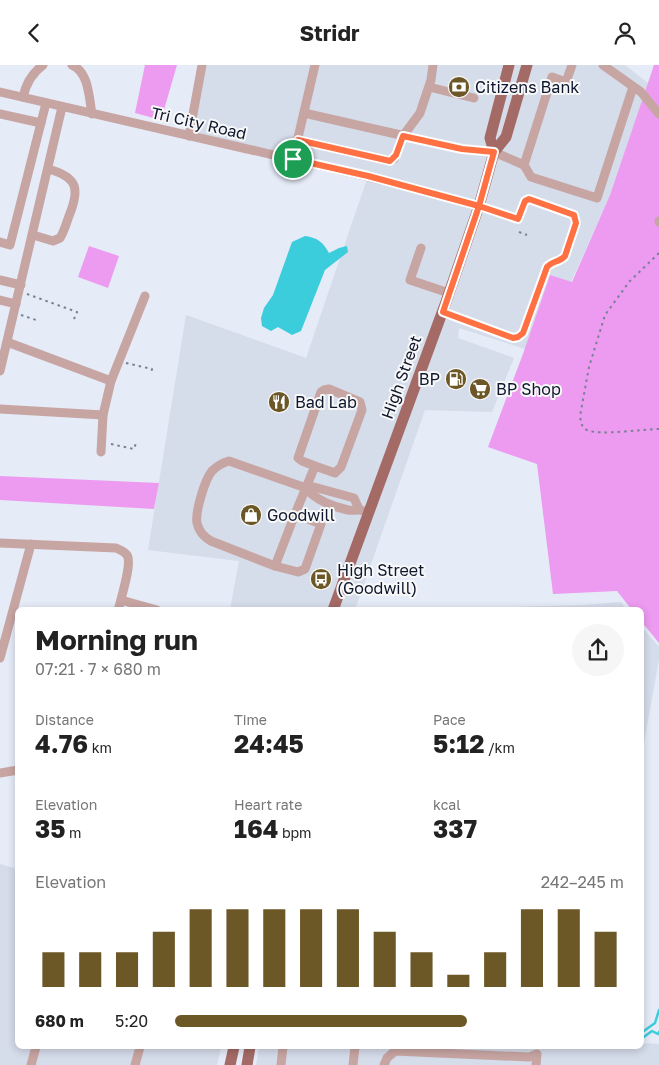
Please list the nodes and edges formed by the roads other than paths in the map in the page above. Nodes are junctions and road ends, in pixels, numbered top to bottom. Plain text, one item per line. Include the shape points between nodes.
1 (43, 65) edge
2 (72, 65) edge
3 (202, 65) edge
4 (315, 65) edge
5 (433, 65) edge
6 (509, 65) edge
7 (527, 65) edge
8 (572, 65) edge
9 (603, 65) edge
10 (429, 87) junction
11 (633, 87) junction
12 (0, 92) edge
13 (23, 97) junction
14 (474, 98) dead end
15 (46, 103) junction
16 (62, 107) junction
17 (304, 113) junction
18 (0, 114) edge
19 (92, 114) junction
20 (659, 114) edge
21 (40, 123) junction
22 (189, 136) junction
23 (403, 136) junction
24 (298, 140) junction
25 (494, 152) junction
26 (293, 159) junction
27 (524, 165) junction
28 (48, 169) junction
29 (479, 206) junction
30 (33, 235) junction
31 (0, 242) edge
32 (421, 248) dead end
33 (0, 280) edge
34 (20, 289) junction
35 (449, 293) junction
36 (145, 296) dead end
37 (0, 300) edge
38 (15, 308) junction
39 (443, 312) junction
40 (7, 342) junction
41 (0, 367) edge
42 (111, 381) junction
43 (0, 409) edge
44 (103, 415) junction
45 (101, 447) road end
46 (315, 466) junction
47 (306, 488) junction
48 (363, 511) junction
49 (295, 514) junction
50 (0, 543) edge
51 (31, 544) junction
52 (275, 566) junction
53 (121, 600) junction
54 (119, 607) edge
55 (146, 607) edge
56 (334, 607) edge
57 (0, 659) edge
58 (15, 770) edge
59 (0, 773) edge
60 (35, 1049) edge
61 (139, 1049) edge
62 (234, 1049) edge
63 (250, 1049) edge
64 (283, 1049) edge
65 (355, 1049) edge
66 (31, 1065) edge
67 (135, 1065) edge
68 (230, 1065) edge
69 (247, 1065) edge
70 (281, 1065) edge
71 (353, 1065) edge
72 (384, 1065) edge
73 (536, 1065) edge

1 - 13 street via 27,82
2 - 19 street via 84,77
3 - 22 street
4 - 17 street
5 - 10 street
6 - 25 main road via 490,138
7 - 25 main road via 506,137
8 - 27 street via 566,81 552,77
9 - 11 street
10 - 14 street
10 - 23 street via 420,113
11 - 20 street
11 - 27 street via 597,198 532,177
12 - 13 street, Tri City Road
13 - 15 street, Tri City Road
15 - 16 street, Tri City Road
15 - 21 street
16 - 19 street, Tri City Road
16 - 28 street
17 - 23 street
17 - 24 street
18 - 21 street
19 - 22 street, Tri City Road
21 - 31 street via 10,245
22 - 26 street, Tri City Road
23 - 24 street via 396,155 390,161
23 - 25 street via 462,149
24 - 26 street
25 - 27 street
25 - 29 main road, High Street
26 - 29 street, Tri City Road
28 - 30 street
28 - 30 street via 63,173 70,179 75,188 75,200 60,238 53,241
29 - 35 main road, High Street
29 - 39 street, Tri City Road via 518,219 525,201 529,199 574,215 576,223 565,256 547,267 523,333 518,337 513,338
30 - 34 street
32 - 35 street via 410,280
33 - 34 street
34 - 38 street
35 - 39 main road, High Street
36 - 42 street
37 - 38 street
38 - 40 street
39 - 48 main road, High Street
40 - 41 street
40 - 42 street
42 - 44 street
43 - 44 street
44 - 45 street
46 - 46 street via 298,458 321,393 328,389 360,402 362,410 341,467 335,473
46 - 47 street
47 - 48 street via 312,496 350,511
47 - 49 street
47 - 52 street via 229,461 221,463 208,477 197,512 203,537
48 - 56 main road, High Street
49 - 52 street
49 - 52 street via 321,524 305,569 293,572
50 - 51 street
51 - 53 street via 123,551 129,562
51 - 57 street
53 - 54 street
53 - 55 street
58 - 59 street
60 - 66 street
61 - 67 street
62 - 68 main road
63 - 69 main road
64 - 70 street
65 - 71 street
72 - 73 street via 395,1051 529,1057 537,1054

